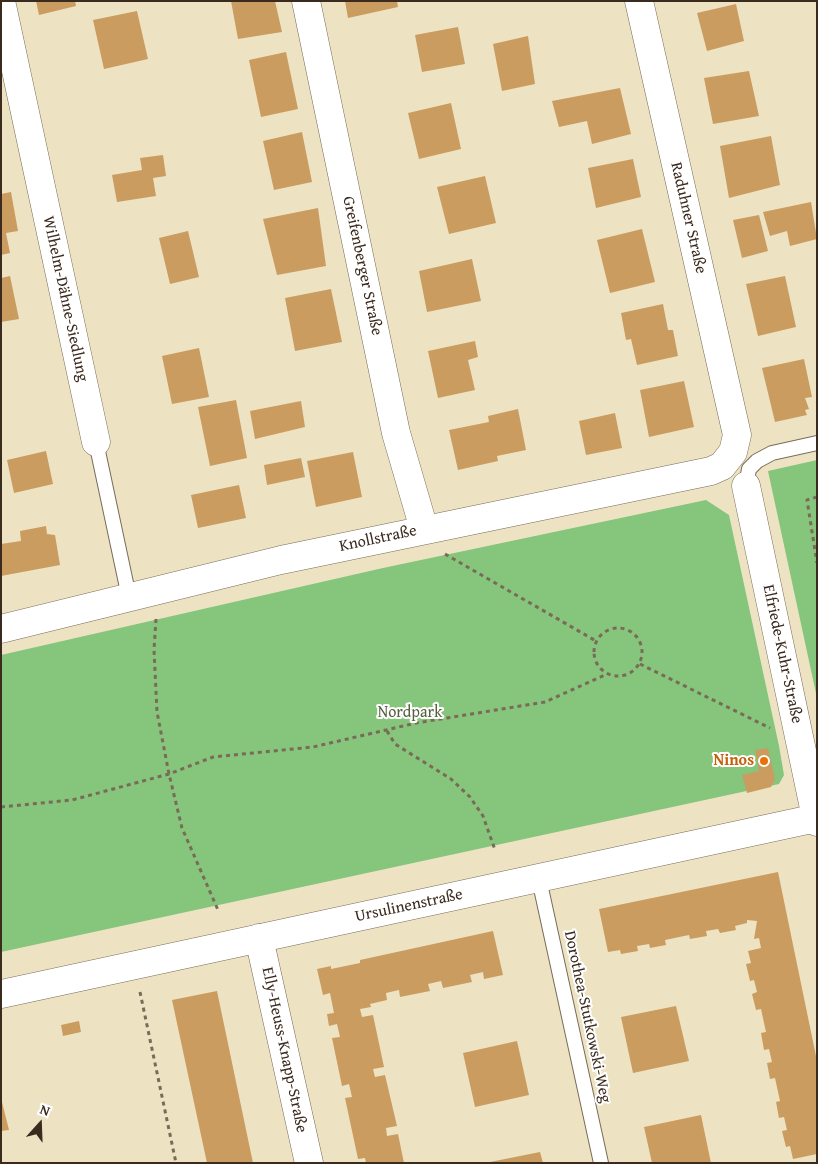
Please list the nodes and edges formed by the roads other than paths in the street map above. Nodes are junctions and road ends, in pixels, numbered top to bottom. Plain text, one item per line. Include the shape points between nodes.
1 (1, 1) edge
2 (306, 1) edge
3 (639, 1) edge
4 (737, 435) joint
5 (96, 442) joint
6 (817, 443) edge
7 (746, 486) joint
8 (428, 528) junction
9 (130, 597) junction
10 (1, 629) edge
11 (816, 819) edge
12 (539, 879) junction
13 (259, 938) junction
14 (1, 994) edge
15 (308, 1163) edge
16 (601, 1163) edge

1 - 5 street, Wilhelm-Dähne-Siedlung
2 - 8 street, Greifenberger Straße via 396,433
3 - 4 street, Raduhner Straße
4 - 8 street, Knollstraße via 733,452 722,466 711,471
5 - 9 lane, Wilhelm-Dähne-Siedlung
6 - 7 lane via 772,453 757,461 749,469
7 - 11 street, Elfriede-Kuhr-Straße
8 - 9 street, Knollstraße
9 - 10 street, Knollstraße
11 - 12 street, Ursulinenstraße
12 - 13 street, Ursulinenstraße
12 - 16 lane, Dorothea-Stutkowski-Weg
13 - 14 street, Ursulinenstraße
13 - 15 street, Elly-Heuss-Knapp-Straße

